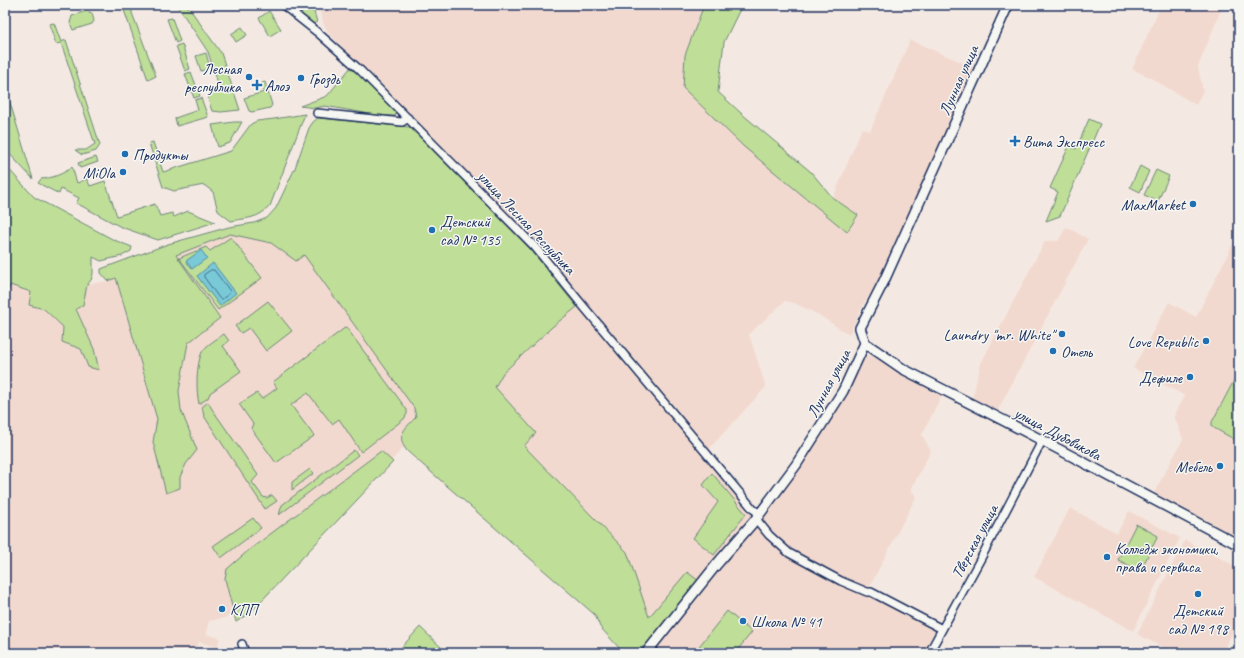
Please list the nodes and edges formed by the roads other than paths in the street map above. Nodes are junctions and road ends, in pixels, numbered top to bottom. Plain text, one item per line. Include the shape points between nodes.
1 (283, 5) edge
2 (1008, 5) edge
3 (317, 113) dead end
4 (408, 118) junction
5 (865, 343) junction
6 (1042, 441) junction
7 (758, 517) junction
8 (1239, 545) edge
9 (942, 629) junction
10 (242, 644) dead end
11 (245, 653) edge
12 (646, 653) edge
13 (929, 653) edge

1 - 4 street, улица Лесная Республика via 360,70
2 - 5 street, Лунная улица via 884,281 860,328
3 - 4 street via 402,122
4 - 7 street, улица Лесная Республика via 535,247
5 - 6 street, улица Дубовикова via 903,369
5 - 7 street, Лунная улица via 843,392 796,465
6 - 8 street, улица Дубовикова
6 - 9 street, Тверская улица
7 - 9 street, улица Лесная Республика via 769,535 789,553
7 - 12 street, Лунная улица
9 - 13 street, Тверская улица
10 - 11 street

